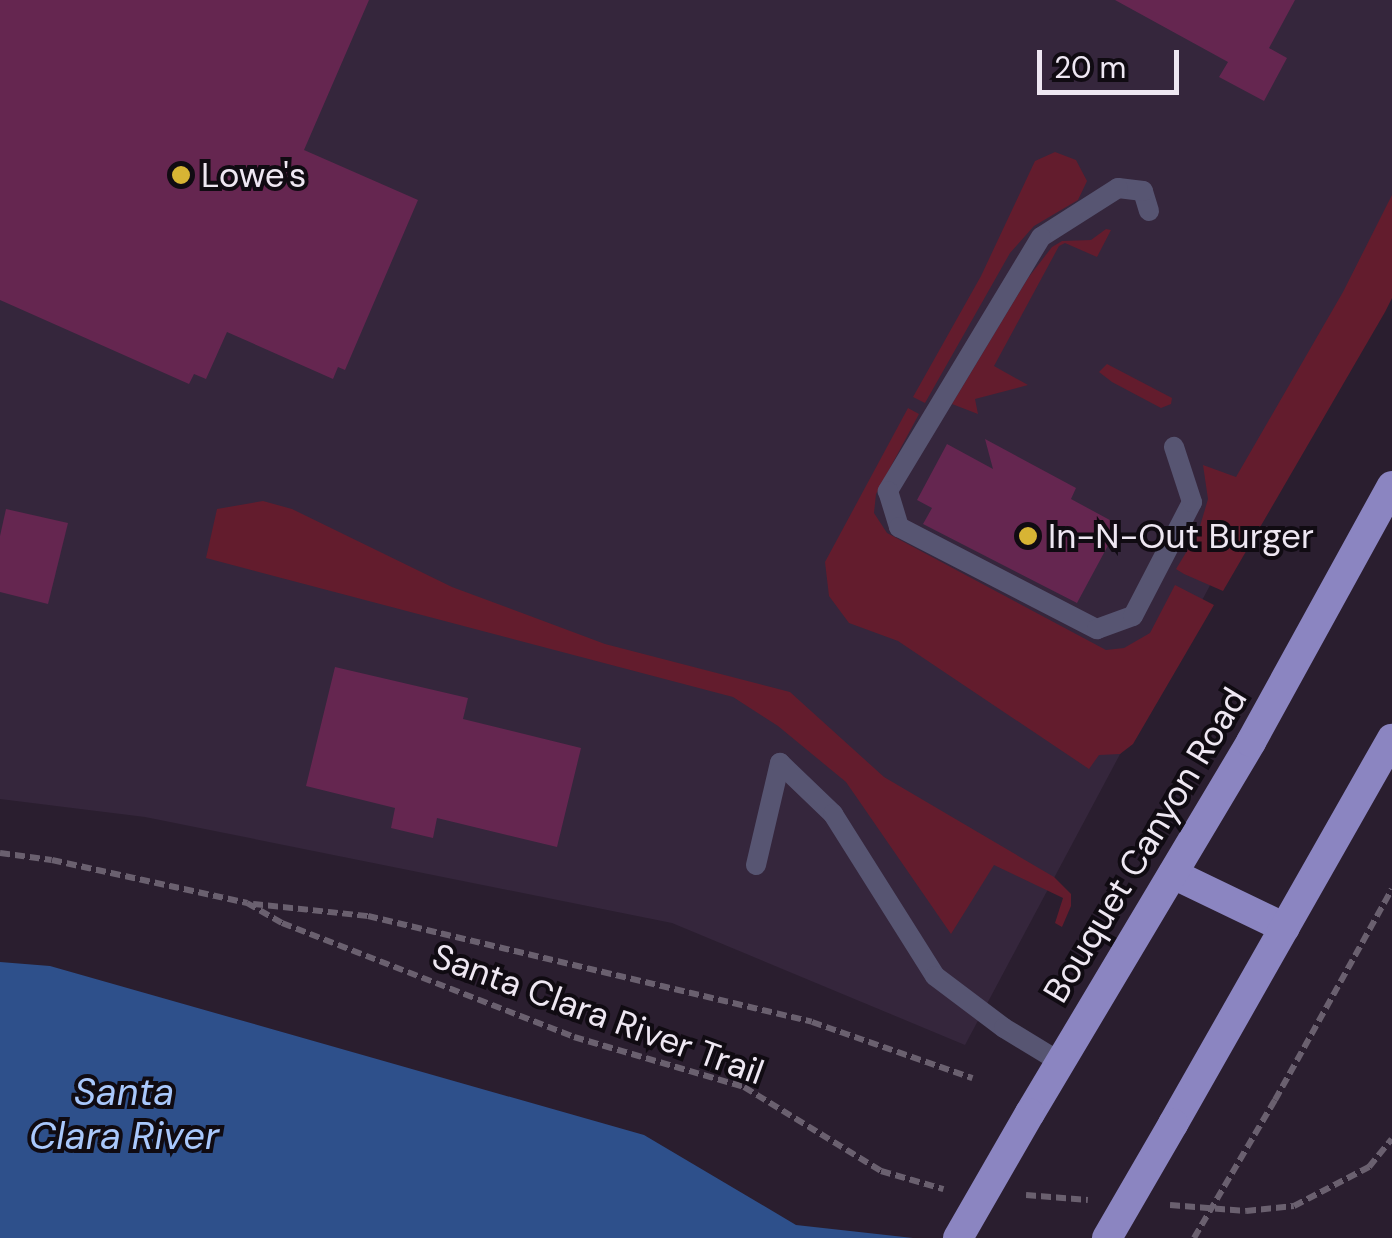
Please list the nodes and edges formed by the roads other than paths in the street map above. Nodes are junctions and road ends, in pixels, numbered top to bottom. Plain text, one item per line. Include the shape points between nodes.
1 (1149, 211) dead end
2 (1174, 447) dead end
3 (1392, 486) edge
4 (1392, 739) edge
5 (756, 864) dead end
6 (1173, 874) junction
7 (1285, 928) junction
8 (1060, 1062) junction
9 (958, 1238) edge
10 (1107, 1238) edge

1 - 2 lane via 1143,191 1118,188 1042,237 888,491 899,527 1097,629 1133,616 1192,502
3 - 6 main road, Bouquet Canyon Road
4 - 7 main road
5 - 8 lane via 780,763 834,814 936,976
6 - 7 main road
6 - 8 main road, Bouquet Canyon Road
7 - 10 main road, bridge
8 - 9 main road, Bouquet Canyon Road, bridge

